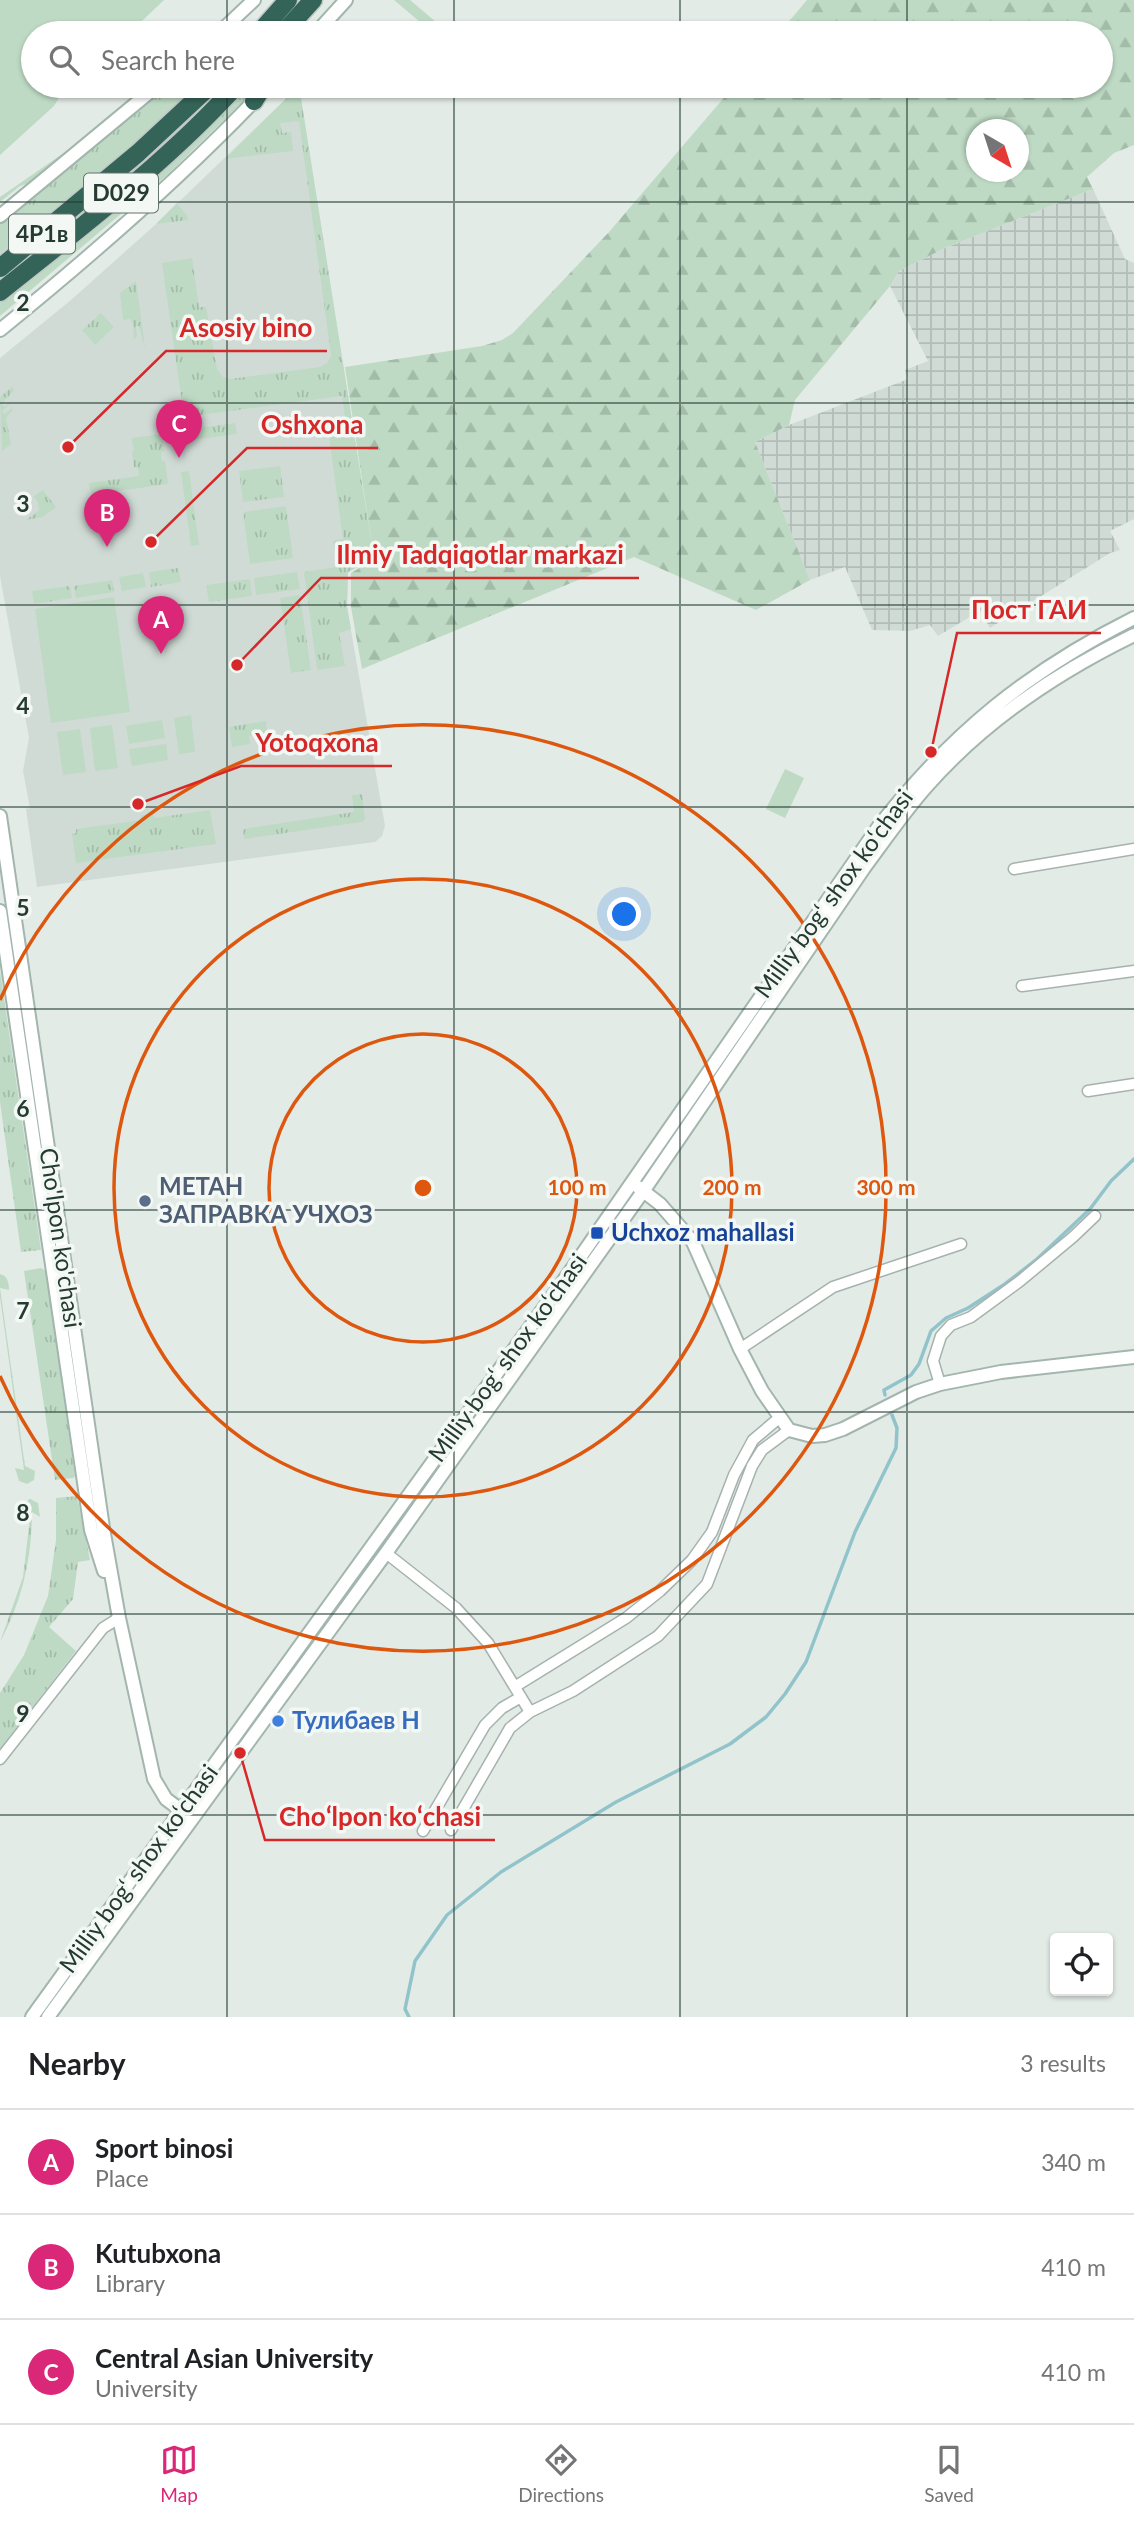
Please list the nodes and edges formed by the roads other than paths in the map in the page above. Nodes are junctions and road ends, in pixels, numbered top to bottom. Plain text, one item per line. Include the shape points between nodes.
1 (254, 0) edge
2 (271, 0) edge
3 (288, 0) edge
4 (315, 0) edge
5 (346, 0) edge
6 (232, 21) edge
7 (259, 21) edge
8 (270, 21) edge
9 (295, 21) edge
10 (303, 21) edge
11 (327, 21) edge
12 (143, 98) edge
13 (197, 98) edge
14 (224, 98) edge
15 (255, 98) edge
16 (84, 200) joint
17 (0, 216) edge
18 (0, 268) edge
19 (0, 292) edge
20 (0, 330) edge
21 (1134, 618) edge
22 (1134, 635) edge
23 (0, 816) edge
24 (1134, 849) edge
25 (1014, 869) dead end
26 (0, 911) edge
27 (1134, 971) edge
28 (1022, 986) dead end
29 (1134, 1084) edge
30 (1088, 1091) dead end
31 (632, 1183) junction
32 (644, 1190) junction
33 (1096, 1216) dead end
34 (961, 1244) dead end
35 (740, 1349) junction
36 (1134, 1357) edge
37 (504, 1375) junction
38 (940, 1384) junction
39 (779, 1418) junction
40 (789, 1430) junction
41 (455, 1432) junction
42 (466, 1440) junction
43 (386, 1553) junction
44 (119, 1618) junction
45 (516, 1686) junction
46 (521, 1697) junction
47 (530, 1712) junction
48 (0, 1759) edge
49 (181, 1810) junction
50 (192, 1819) junction
51 (423, 1830) dead end
52 (451, 1830) dead end
53 (32, 2017) edge
54 (48, 2017) edge

1 - 6 main road
2 - 7 highway
3 - 8 highway
4 - 9 highway
4 - 10 highway
5 - 11 main road
12 - 17 main road
13 - 16 highway, D029
14 - 19 highway, D029 via 154,166
15 - 20 main road via 118,231
16 - 18 highway, 4Р1в
21 - 31 main road, Milliy bog‘ shox ko‘chasi via 1031,677 951,743 919,777 857,856
22 - 32 main road, Milliy bog‘ shox ko‘chasi via 1067,670 1010,709 926,787 864,868
23 - 44 main road, Cho'lpon ko'chasi
24 - 25 street
26 - 44 main road, Cho'lpon ko'chasi via 91,1530
27 - 28 street
29 - 30 street
31 - 32 main road
31 - 37 main road, Milliy bog‘ shox ko‘chasi
32 - 35 main road via 693,1242
32 - 37 main road, Milliy bog‘ shox ko‘chasi
33 - 38 street via 1020,1281 971,1317 951,1325 941,1336 933,1361
34 - 35 street via 833,1287
35 - 39 main road
36 - 38 main road
37 - 41 main road, Milliy bog‘ shox ko‘chasi
37 - 42 main road, Milliy bog‘ shox ko‘chasi
38 - 40 main road via 825,1436
39 - 40 main road
39 - 45 street via 753,1440 712,1532 692,1560 626,1618
40 - 47 street via 762,1450 751,1466 707,1584 659,1636 573,1691
41 - 42 main road
41 - 49 main road, Milliy bog‘ shox ko‘chasi
42 - 43 main road, Milliy bog‘ shox ko‘chasi
43 - 45 street via 456,1608 488,1643
43 - 50 main road, Milliy bog‘ shox ko‘chasi
44 - 48 street via 103,1628
44 - 49 main road, Cho'lpon ko'chasi via 152,1772 162,1793
45 - 46 street
46 - 47 street
46 - 51 street via 485,1725
47 - 52 street via 510,1728
49 - 50 main road, Cho'lpon ko'chasi
49 - 53 main road, Milliy bog‘ shox ko‘chasi
50 - 54 main road, Milliy bog‘ shox ko‘chasi

